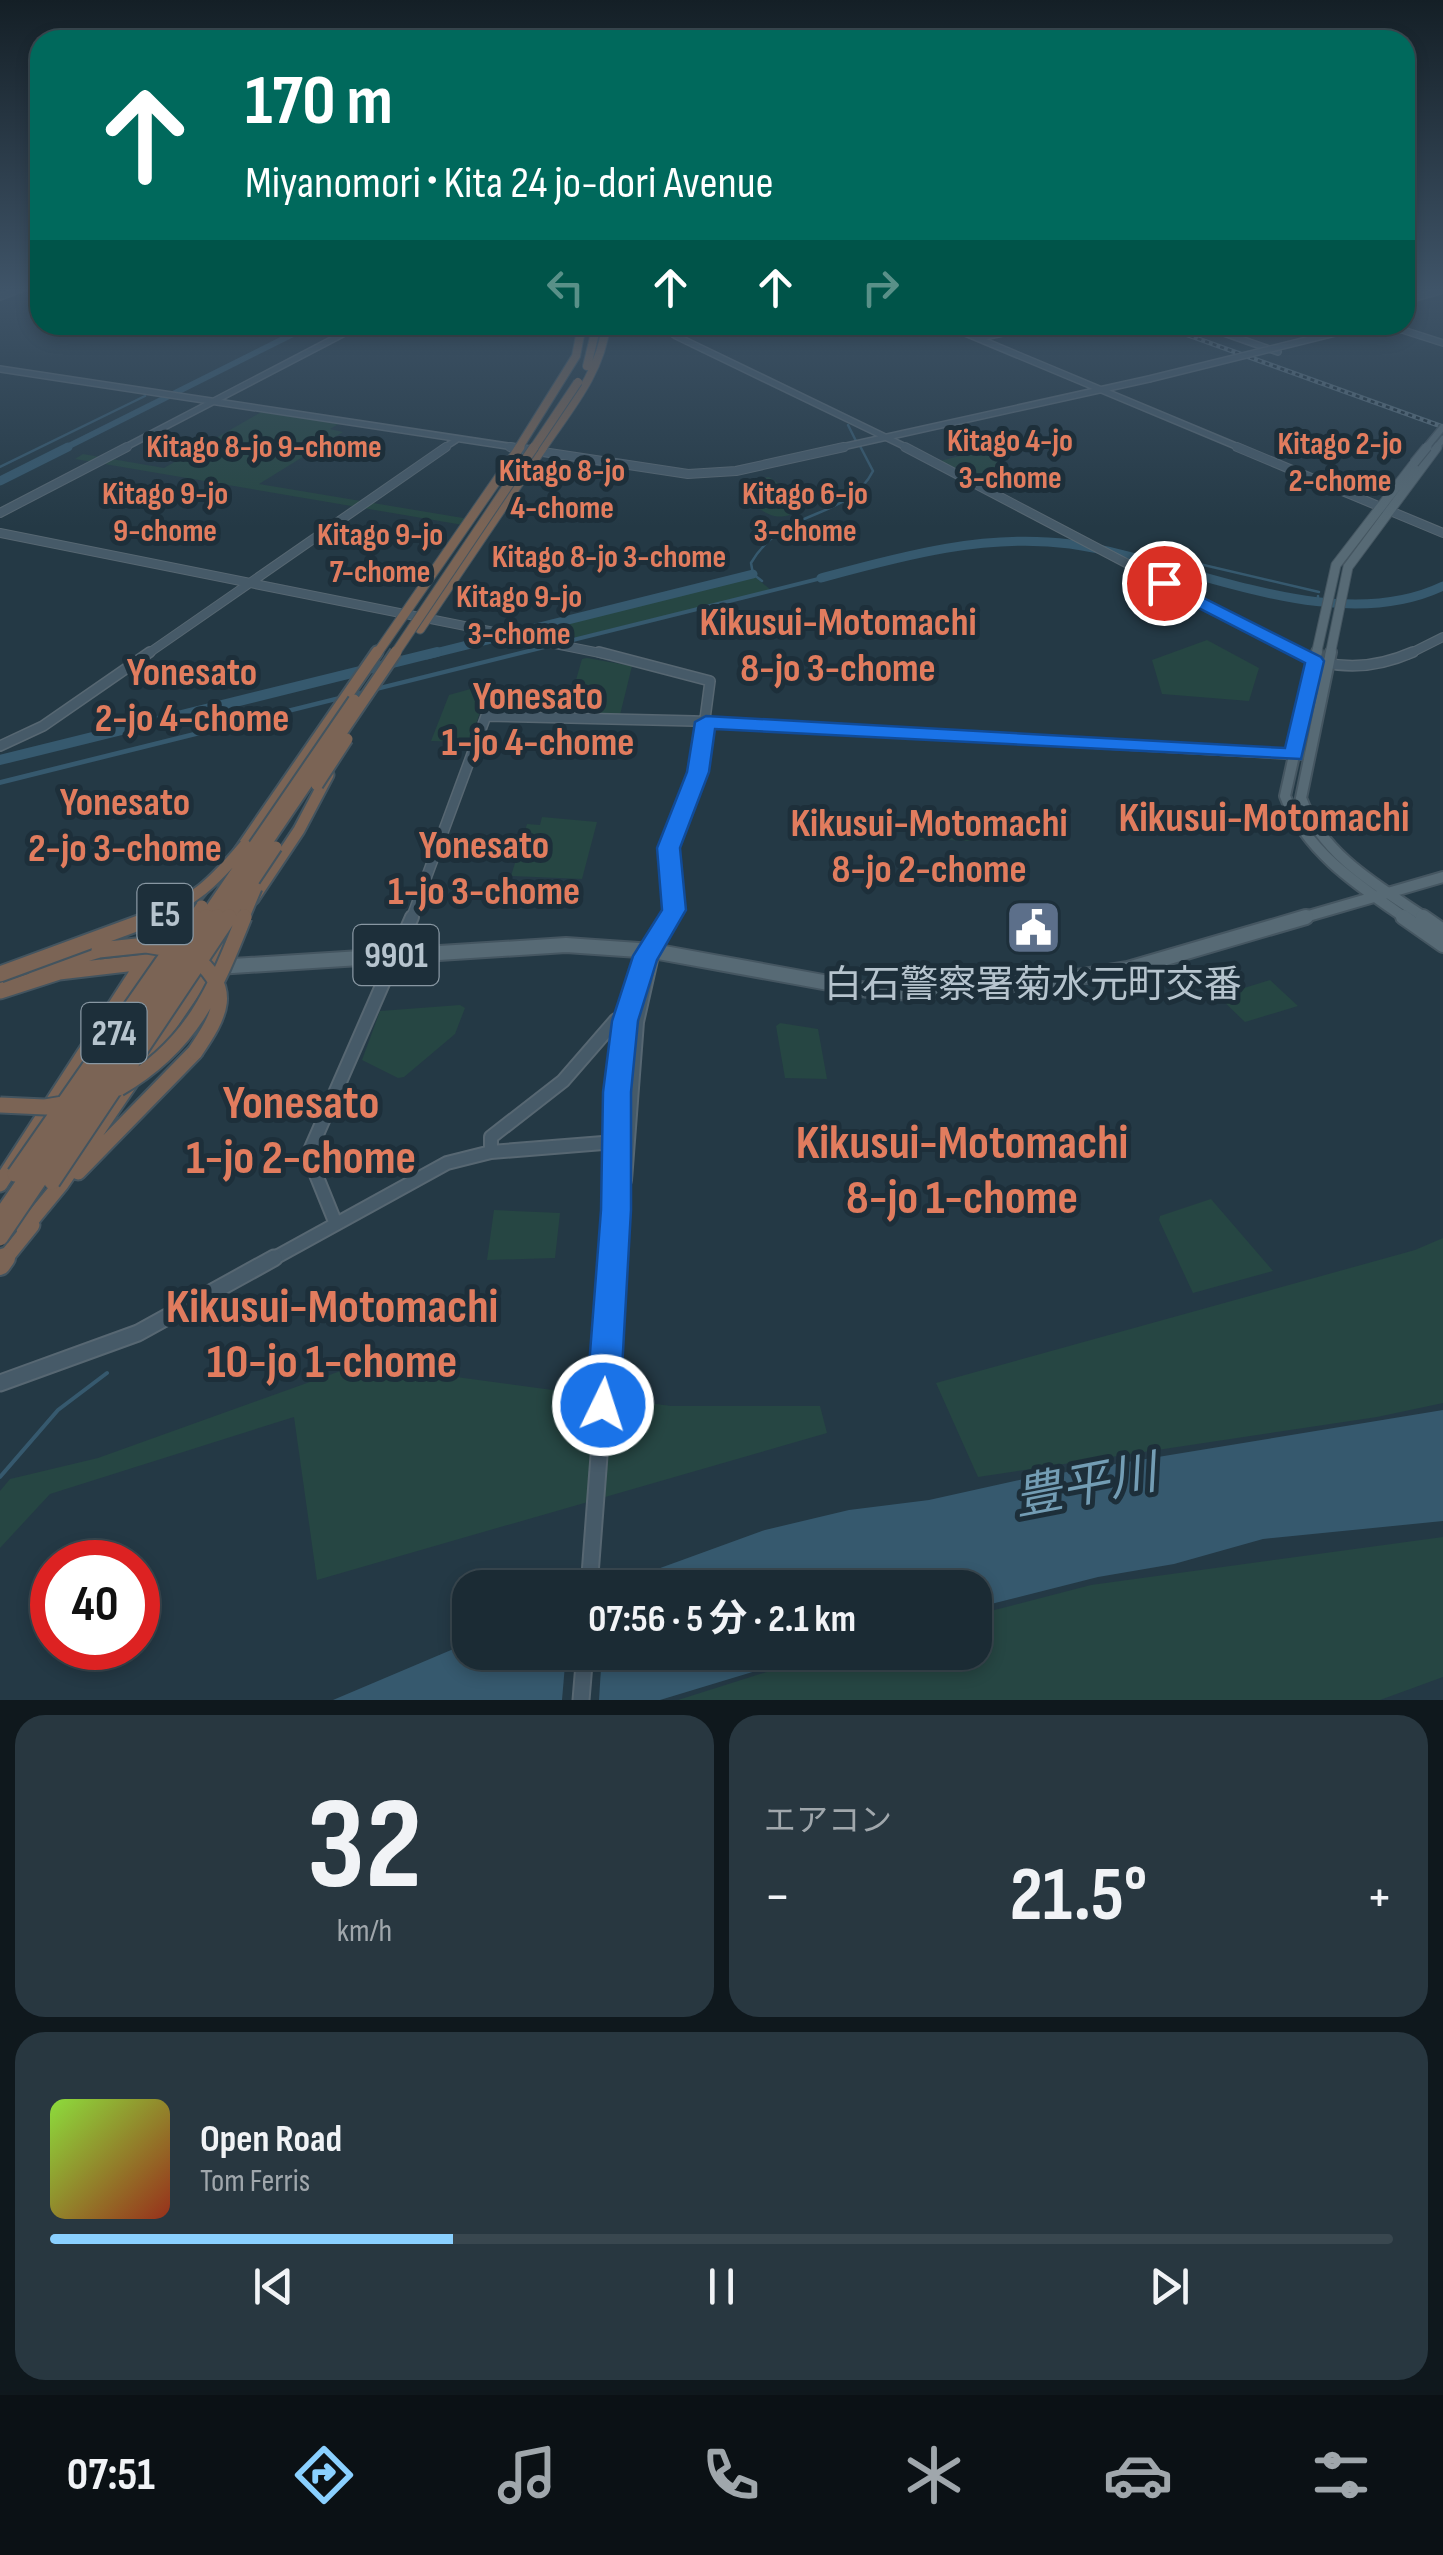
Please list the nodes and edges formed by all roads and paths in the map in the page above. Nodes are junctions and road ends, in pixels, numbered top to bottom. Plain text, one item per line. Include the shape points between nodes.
1 (277, 368) edge
2 (569, 368) edge
3 (577, 368) edge
4 (595, 368) edge
5 (735, 368) edge
6 (743, 368) edge
7 (1050, 368) edge
8 (1192, 368) edge
9 (0, 370) edge
10 (1102, 390) junction
11 (212, 402) junction
12 (858, 424) junction
13 (1443, 427) edge
14 (886, 437) junction
15 (1443, 439) edge
16 (456, 440) junction
17 (520, 449) junction
18 (538, 452) junction
19 (1419, 464) junction
20 (1384, 508) junction
21 (0, 513) edge
22 (1443, 533) edge
23 (0, 534) edge
24 (252, 582) junction
25 (406, 612) junction
26 (424, 622) junction
27 (1443, 637) edge
28 (1314, 661) junction
29 (1328, 665) junction
30 (706, 722) junction
31 (0, 746) edge
32 (1294, 754) junction
33 (1308, 755) junction
34 (296, 766) junction
35 (332, 766) junction
36 (296, 792) junction
37 (233, 860) junction
38 (1443, 870) edge
39 (1443, 877) edge
40 (1382, 893) junction
41 (1443, 931) edge
42 (1443, 945) edge
43 (654, 948) junction
44 (397, 951) junction
45 (211, 964) junction
46 (179, 965) junction
47 (141, 967) junction
48 (0, 974) edge
49 (0, 982) edge
50 (0, 994) edge
51 (631, 1022) junction
52 (0, 1105) edge
53 (622, 1142) junction
54 (491, 1152) junction
55 (9, 1175) edge
56 (0, 1194) edge
57 (0, 1217) edge
58 (336, 1224) junction
59 (24, 1229) junction
60 (0, 1238) edge
61 (0, 1264) edge
62 (0, 1384) edge
63 (590, 1570) edge
64 (583, 1670) edge
65 (581, 1700) edge

1 - 11 street
2 - 17 highway, 274
3 - 36 highway, E5, bridge
4 - 18 highway, 274
5 - 12 street
6 - 12 street
7 - 10 street
8 - 10 street, bridge
9 - 11 street
10 - 14 street
10 - 20 street
11 - 16 street
11 - 21 street
12 - 14 street
13 - 19 main road, bridge
14 - 18 street via 710,474
14 - 28 street
15 - 19 main road
16 - 17 street
16 - 24 street
17 - 18 street
17 - 25 highway, 274
18 - 26 highway, 274
19 - 20 main road
20 - 22 street
20 - 28 main road via 1338,560
20 - 29 main road via 1348,567
23 - 24 street
24 - 25 street
24 - 31 street via 43,726
25 - 26 street
25 - 34 highway, 274
26 - 30 street via 536,638 708,678
26 - 35 highway, 274, bridge
27 - 29 street via 1378,667
28 - 29 street
28 - 32 main road
29 - 33 main road
30 - 32 street
30 - 43 street via 698,772 668,848 674,910
30 - 44 street via 486,716
32 - 33 street
32 - 40 main road via 1284,796 1296,826 1324,855
33 - 40 main road via 1301,798 1307,819
34 - 37 highway, 274, bridge
34 - 47 highway
35 - 45 highway, bridge via 299,830
35 - 59 highway, 274, bridge
36 - 37 highway, E5, bridge
36 - 46 highway, bridge
36 - 52 highway, E5, bridge via 212,998 180,1044 144,1075 106,1094 45,1107
37 - 48 highway, E5, bridge via 206,890 176,909
37 - 55 highway, 274, bridge
38 - 40 main road, 9901
39 - 40 main road, 9901
40 - 41 main road
40 - 42 main road
40 - 43 main road, 9901 via 1128,969 913,993
43 - 44 main road, 9901
43 - 51 street
44 - 45 main road, 9901
44 - 58 street via 308,1156
45 - 47 main road, 9901
45 - 59 highway
46 - 57 highway, bridge
46 - 60 highway, bridge
47 - 50 highway
47 - 55 highway
49 - 61 highway, bridge via 72,956 146,945 178,950 205,964 221,996 217,1016 194,1052 101,1146
51 - 53 street
51 - 54 street via 616,1020 564,1081 490,1136
53 - 54 street
53 - 63 street
54 - 58 street via 447,1163
55 - 56 highway, 274
58 - 62 street via 138,1333
59 - 61 highway, 274
64 - 65 street

